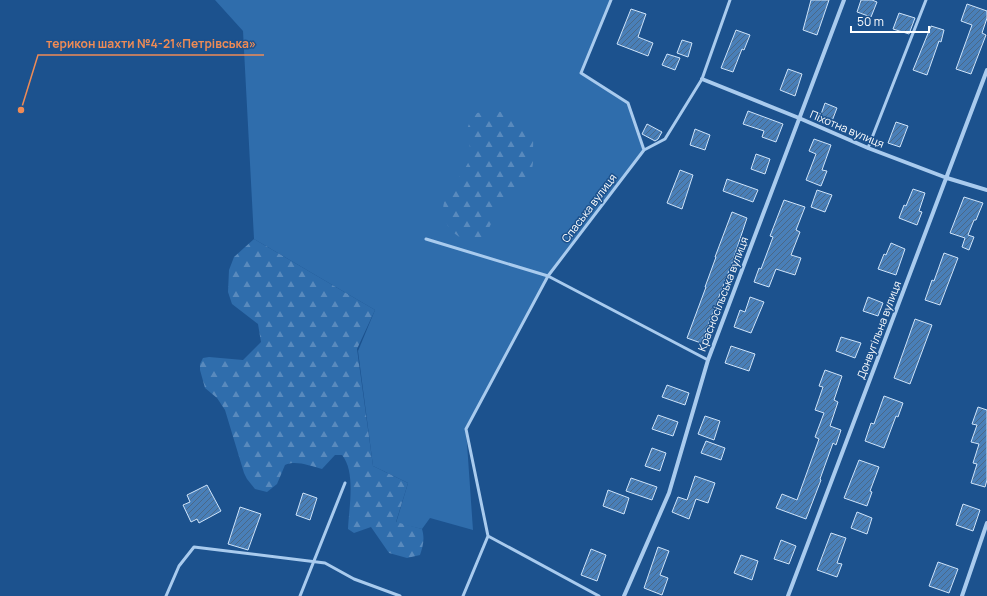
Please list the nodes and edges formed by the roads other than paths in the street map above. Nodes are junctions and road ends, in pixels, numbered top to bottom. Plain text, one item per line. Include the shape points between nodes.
1 (611, 0) edge
2 (730, 0) edge
3 (844, 0) edge
4 (926, 0) edge
5 (987, 70) edge
6 (702, 79) junction
7 (799, 118) junction
8 (868, 148) junction
9 (644, 150) junction
10 (946, 178) junction
11 (987, 190) edge
12 (426, 240) dead end
13 (548, 276) junction
14 (708, 360) junction
15 (345, 483) dead end
16 (987, 523) edge
17 (488, 536) junction
18 (166, 596) edge
19 (300, 596) edge
20 (400, 596) edge
21 (463, 596) edge
22 (599, 596) edge
23 (624, 596) edge
24 (788, 596) edge
25 (962, 596) edge

1 - 9 lane via 581,73 628,104
2 - 6 lane, Спаська вулиця
3 - 7 street, Красносільська вулиця
4 - 8 lane
5 - 10 street, Донвугільна вулиця
6 - 7 street, Піхотна вулиця
6 - 9 lane, Спаська вулиця via 665,139
7 - 8 street, Піхотна вулиця
7 - 14 street, Красносільська вулиця
8 - 10 street, Піхотна вулиця
9 - 13 lane, Спаська вулиця
10 - 11 street, Піхотна вулиця
10 - 24 street, Донвугільна вулиця
12 - 13 lane
13 - 14 lane
13 - 17 lane, Спаська вулиця via 466,429
14 - 23 street, Красносільська вулиця via 669,493
15 - 19 lane
16 - 25 street
17 - 21 lane
17 - 22 lane
18 - 20 lane via 179,566 194,547 325,563 354,579

